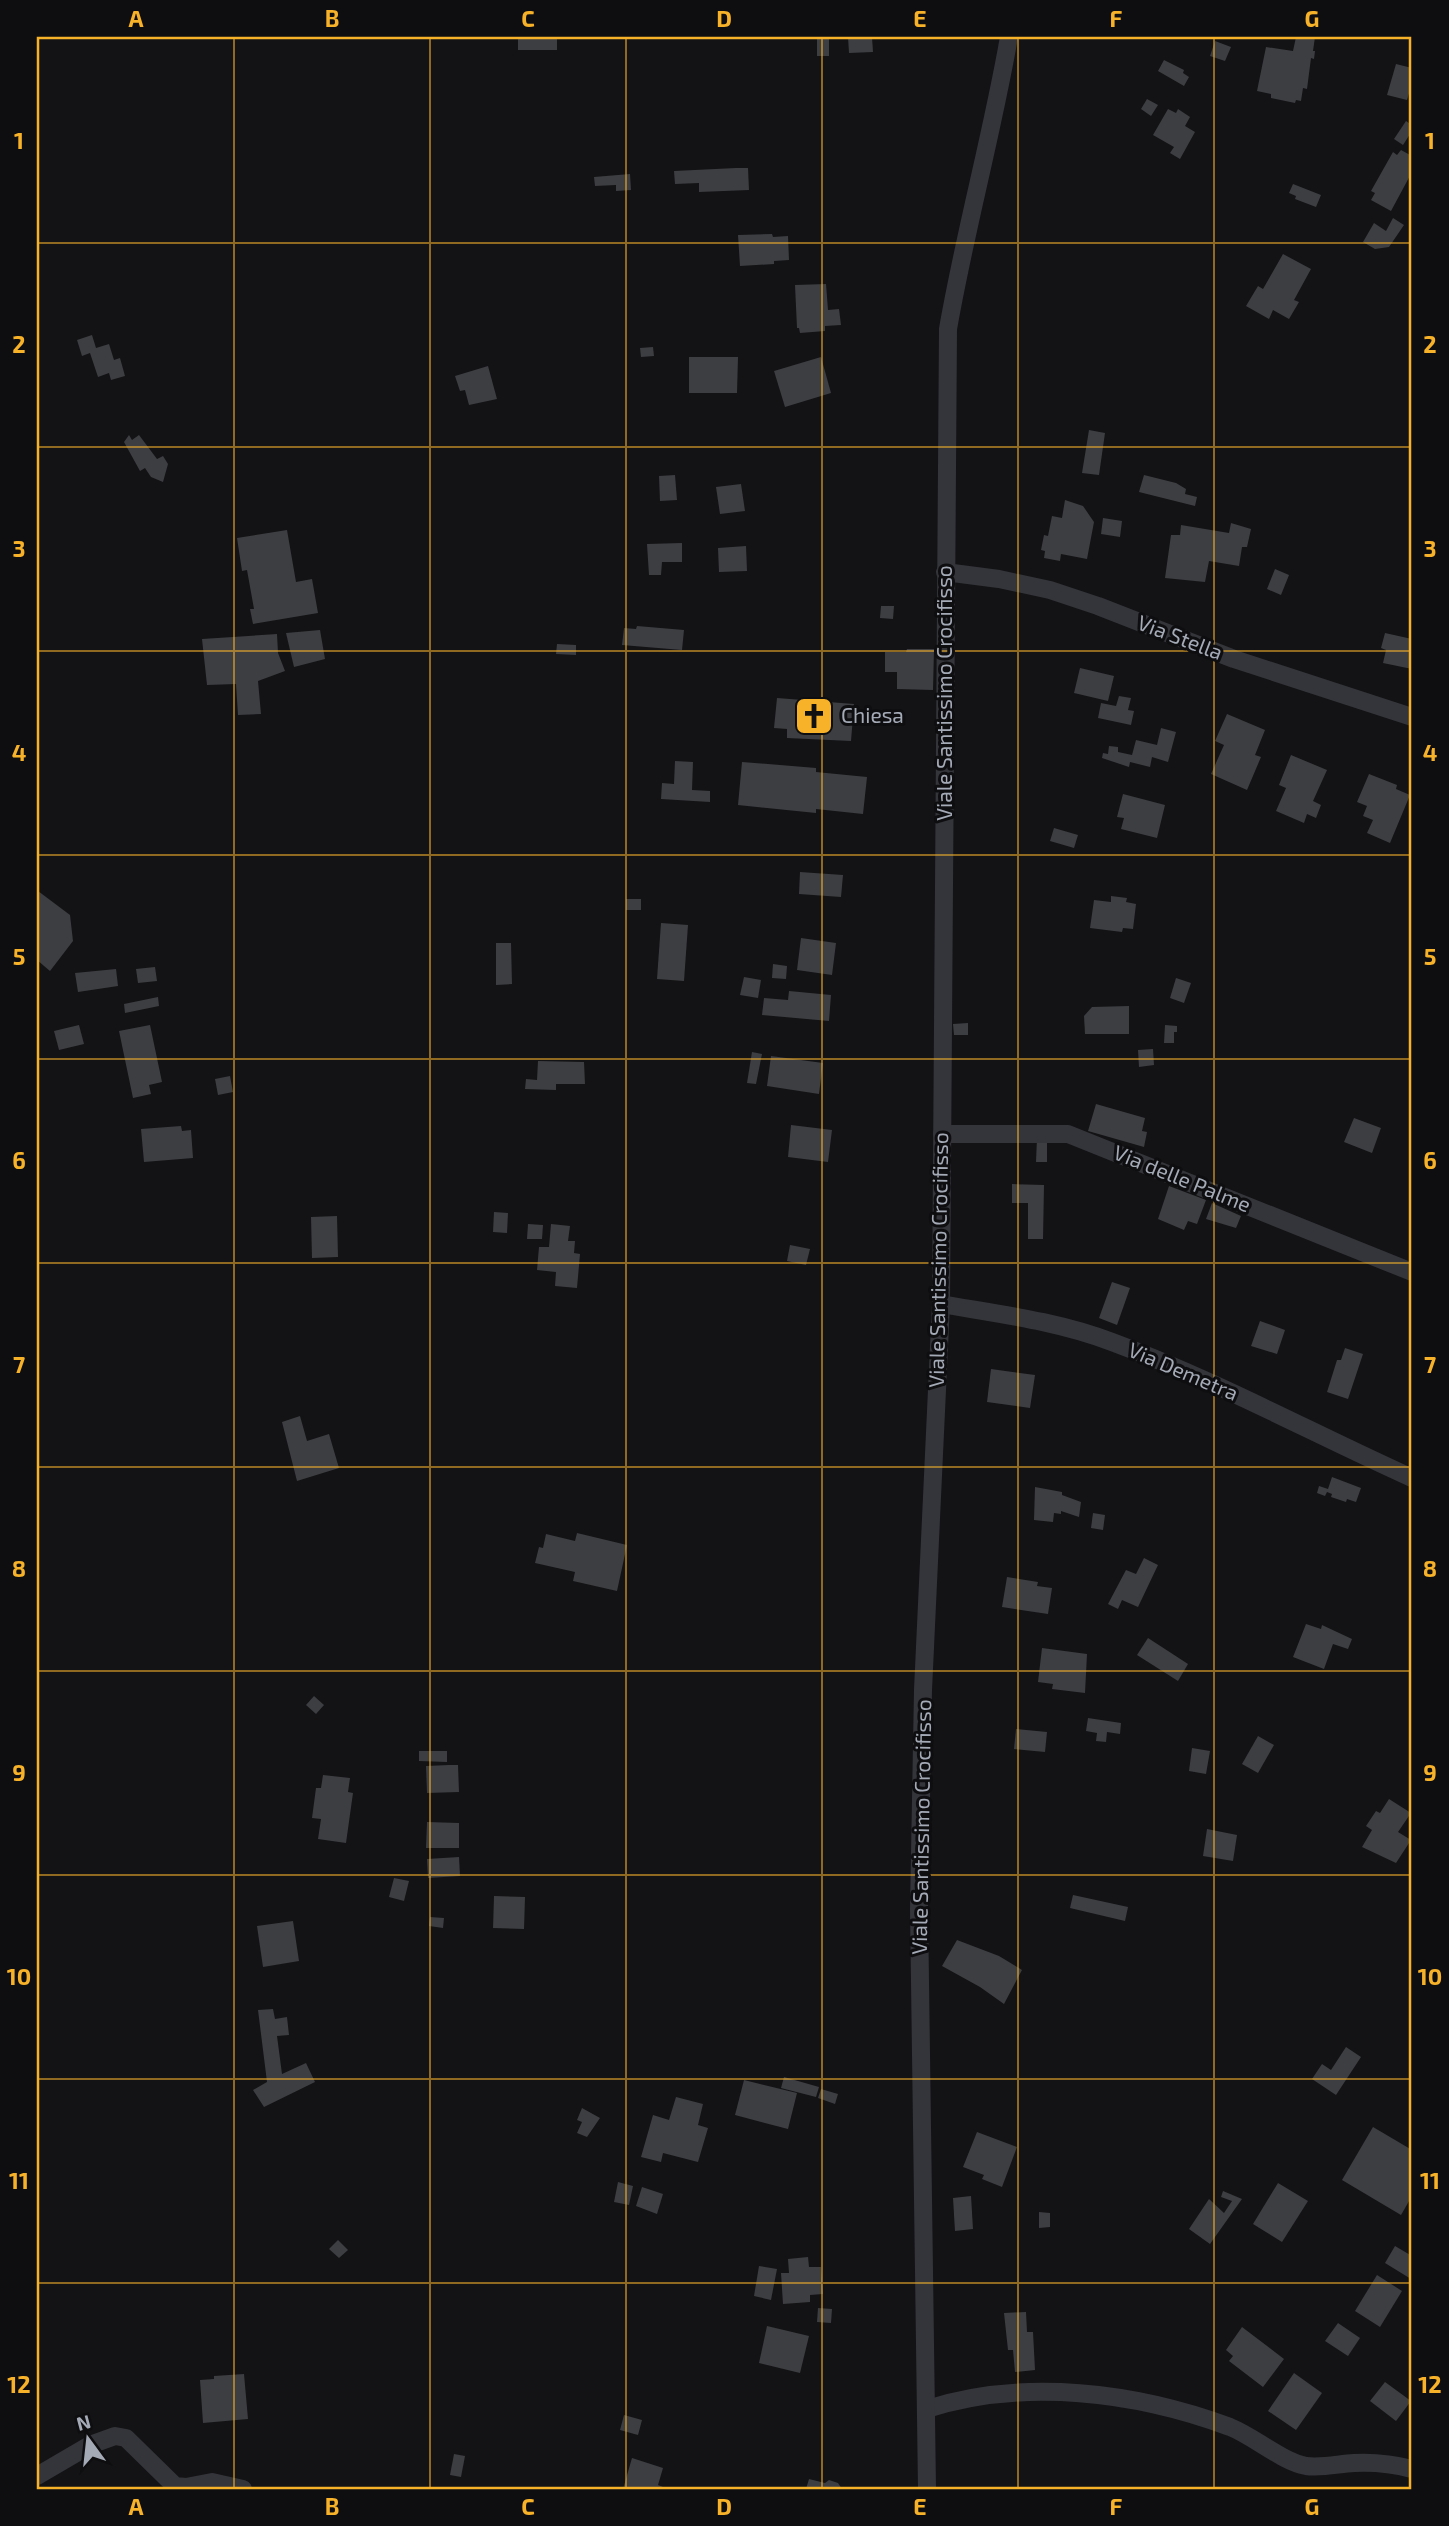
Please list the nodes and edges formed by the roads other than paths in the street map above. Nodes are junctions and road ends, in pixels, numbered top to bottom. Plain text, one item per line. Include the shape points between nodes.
1 (1009, 37) edge
2 (946, 572) junction
3 (1412, 717) edge
4 (942, 1134) junction
5 (1412, 1272) edge
6 (941, 1304) junction
7 (1412, 1478) edge
8 (927, 2409) junction
9 (1412, 2469) edge
10 (37, 2476) edge
11 (243, 2489) edge
12 (927, 2489) edge

1 - 2 street, Viale Santissimo Crocifisso via 948,329
2 - 3 street, Via Stella via 1050,590 1247,663
2 - 4 street, Viale Santissimo Crocifisso
4 - 5 street, Via delle Palme via 1068,1135
4 - 6 street, Viale Santissimo Crocifisso
6 - 7 street, Via Demetra via 1111,1341 1203,1379
6 - 8 street, Viale Santissimo Crocifisso via 923,1690 919,1909
8 - 9 street via 983,2395 1069,2393 1202,2417 1241,2431 1307,2466 1381,2463
8 - 12 street, Viale Santissimo Crocifisso
10 - 11 street via 115,2436 126,2438 174,2486 212,2483

